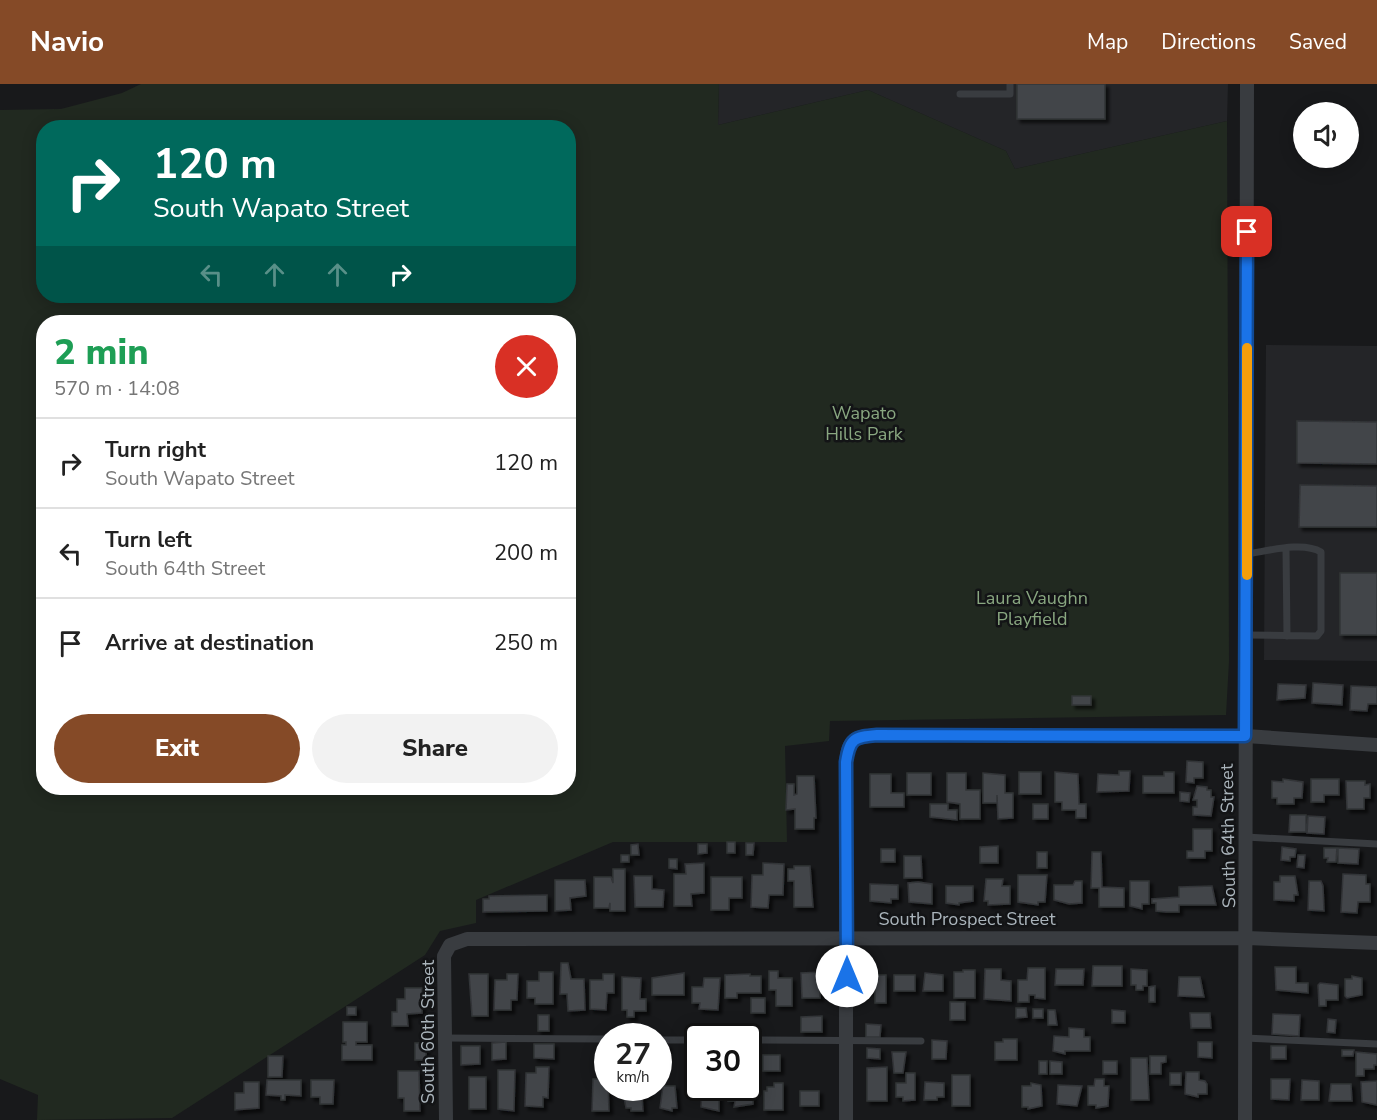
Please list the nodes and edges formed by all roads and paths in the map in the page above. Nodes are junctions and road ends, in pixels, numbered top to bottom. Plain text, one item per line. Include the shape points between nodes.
1 (1010, 84) edge
2 (1247, 84) edge
3 (960, 94) dead end
4 (1286, 549) junction
5 (1247, 554) junction
6 (1247, 635) junction
7 (1287, 636) junction
8 (1245, 736) junction
9 (1377, 745) edge
10 (1246, 837) junction
11 (1377, 844) edge
12 (847, 937) junction
13 (1247, 938) junction
14 (1377, 943) edge
15 (450, 945) joint
16 (445, 1038) junction
17 (1245, 1038) junction
18 (594, 1039) edge
19 (762, 1040) edge
20 (847, 1041) junction
21 (921, 1041) dead end
22 (1377, 1044) edge
23 (446, 1120) edge
24 (846, 1120) edge
25 (1245, 1120) edge

1 - 3 lane via 1010,94
2 - 5 street, South 64th Street
4 - 5 lane
4 - 7 lane
4 - 7 lane via 1314,548 1321,552 1321,631 1317,636
5 - 6 street, South 64th Street
6 - 7 lane
6 - 8 street, South 64th Street
8 - 9 street
8 - 10 street, South 64th Street
8 - 12 street via 877,735 853,739 846,762
10 - 11 lane
10 - 13 street, South 64th Street
12 - 13 street, South Prospect Street
12 - 15 street, South Prospect Street via 480,938
12 - 20 street
13 - 14 street, South Prospect Street
13 - 17 street, South 64th Street
15 - 16 street, South 60th Street via 444,956
16 - 18 lane
16 - 23 street, South 60th Street
17 - 22 lane
17 - 25 street, South 64th Street
19 - 20 lane
20 - 21 lane
20 - 24 street

